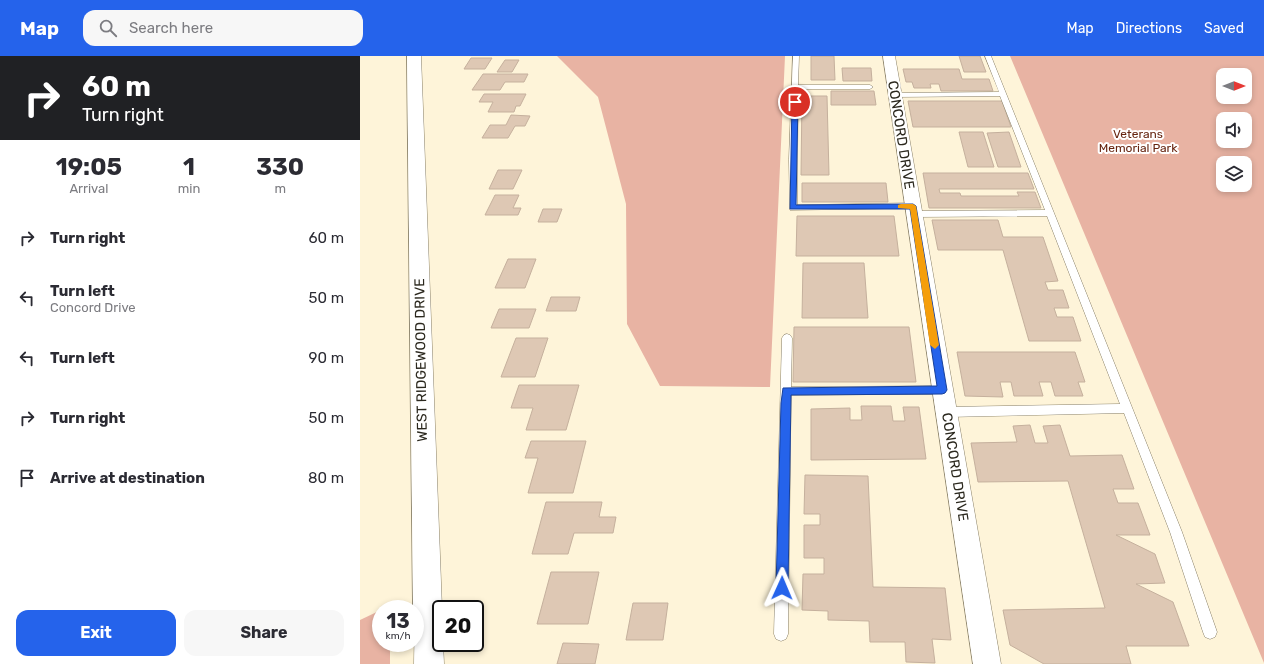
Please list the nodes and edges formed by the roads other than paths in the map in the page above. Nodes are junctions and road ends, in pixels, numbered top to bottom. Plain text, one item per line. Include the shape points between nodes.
1 (414, 56) edge
2 (796, 56) edge
3 (889, 56) edge
4 (988, 56) edge
5 (795, 87) junction
6 (870, 87) dead end
7 (1002, 94) junction
8 (895, 95) junction
9 (913, 210) junction
10 (1049, 213) junction
11 (787, 338) dead end
12 (942, 390) junction
13 (787, 391) junction
14 (1127, 408) junction
15 (946, 412) junction
16 (1210, 632) dead end
17 (781, 634) dead end
18 (429, 664) edge
19 (987, 664) edge

1 - 18 main road, WEST RIDGEWOOD DRIVE
2 - 5 lane
3 - 8 street, CONCORD DRIVE
4 - 7 lane
5 - 6 lane
5 - 9 lane via 793,208
7 - 8 lane
7 - 10 lane
8 - 9 street, CONCORD DRIVE
9 - 10 lane
9 - 12 street, CONCORD DRIVE
10 - 14 lane
11 - 13 lane
12 - 13 lane
12 - 15 street, CONCORD DRIVE
13 - 17 lane
14 - 15 lane
14 - 16 lane via 1176,532
15 - 19 street, CONCORD DRIVE

